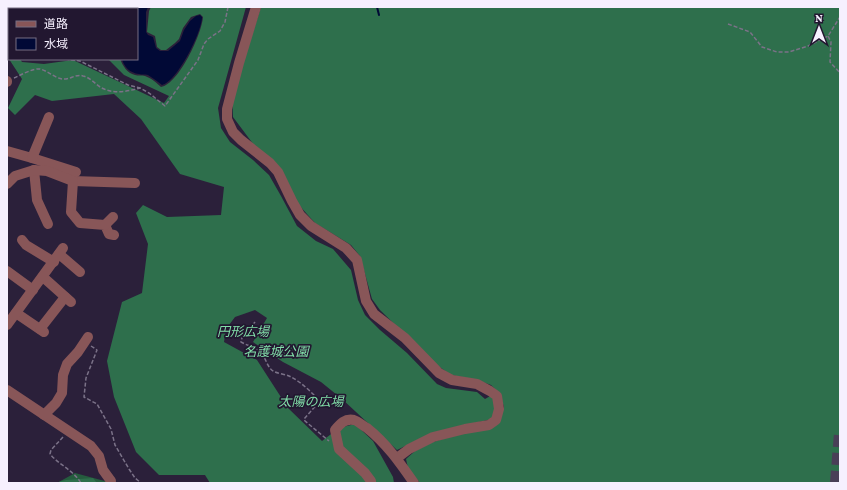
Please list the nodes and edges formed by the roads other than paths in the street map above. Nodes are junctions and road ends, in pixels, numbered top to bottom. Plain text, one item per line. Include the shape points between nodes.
1 (256, 7) edge
2 (49, 117) dead end
3 (7, 151) edge
4 (32, 158) junction
5 (53, 166) junction
6 (34, 170) junction
7 (74, 177) junction
8 (7, 184) edge
9 (135, 184) dead end
10 (114, 217) dead end
11 (48, 224) dead end
12 (106, 225) junction
13 (114, 235) dead end
14 (22, 240) dead end
15 (59, 255) junction
16 (7, 271) edge
17 (80, 272) dead end
18 (43, 277) junction
19 (33, 290) junction
20 (16, 313) junction
21 (7, 325) edge
22 (87, 340) road end
23 (7, 390) edge
24 (44, 415) junction
25 (397, 458) junction
26 (111, 480) dead end
27 (371, 483) edge
28 (414, 483) edge

1 - 25 street via 227,109 227,119 233,132 278,172 300,215 311,226 346,248 358,260 366,301 374,314 405,338 439,373 452,380 477,384 497,396 499,410 496,420 489,425 433,437
2 - 4 street
3 - 4 street
4 - 5 street
5 - 6 street
5 - 7 street
6 - 8 street via 15,176
6 - 11 street via 37,200
7 - 9 street
7 - 12 street via 71,212 80,223
10 - 12 street
12 - 13 street via 109,234
14 - 15 street via 26,245
15 - 17 street
15 - 18 street
16 - 19 street
18 - 19 street
18 - 20 street via 68,300 42,331
19 - 20 street
20 - 21 street
22 - 24 street via 67,364 63,375 62,393
23 - 24 street
24 - 26 street via 91,446
25 - 27 street via 378,437 360,424 353,420 341,423 335,430 339,448 365,473
25 - 28 street

